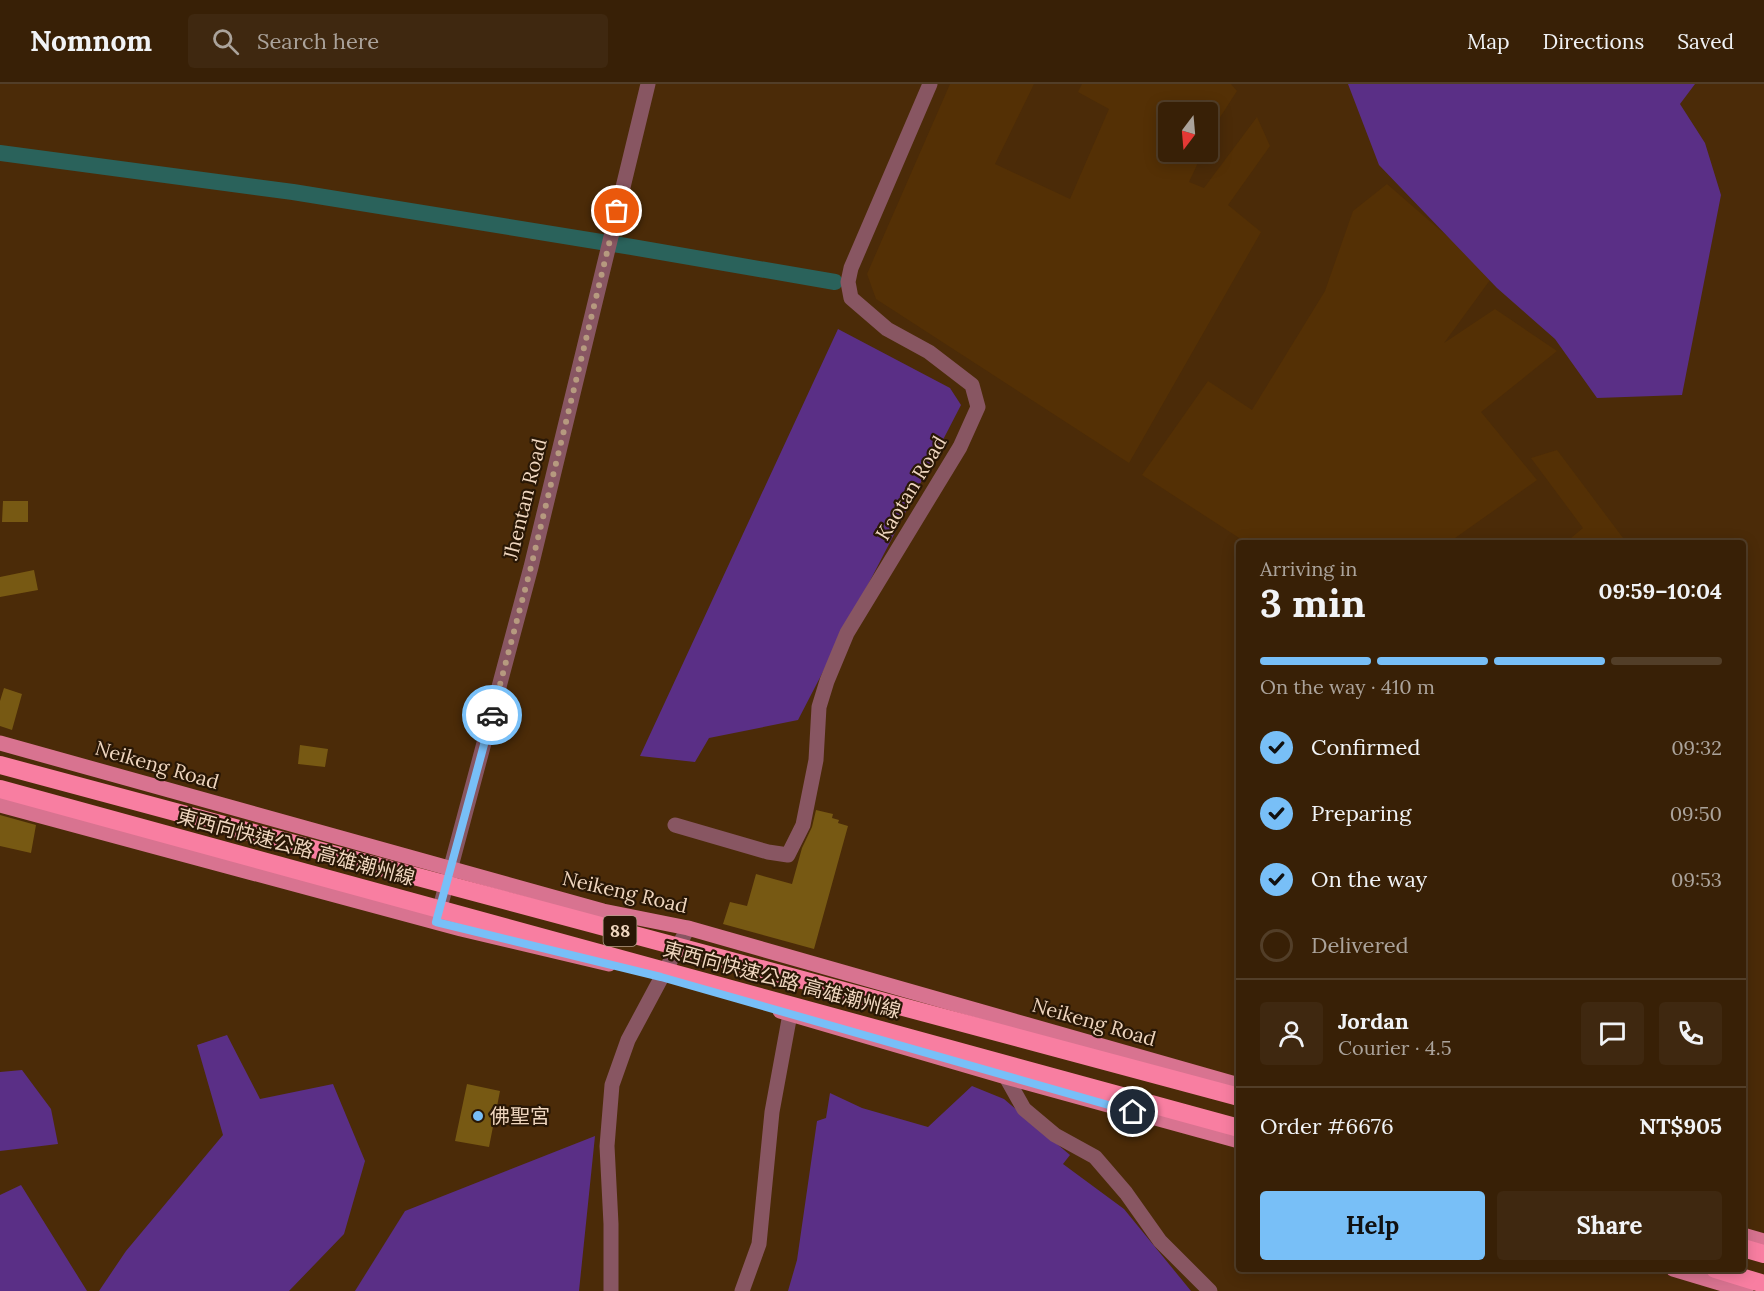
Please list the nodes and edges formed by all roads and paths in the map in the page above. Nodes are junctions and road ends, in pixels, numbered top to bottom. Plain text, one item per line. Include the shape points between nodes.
1 (648, 84) edge
2 (930, 84) edge
3 (0, 743) edge
4 (0, 765) edge
5 (0, 789) edge
6 (0, 805) edge
7 (675, 825) dead end
8 (451, 868) junction
9 (436, 922) junction
10 (688, 928) junction
11 (661, 977) junction
12 (790, 1014) junction
13 (1006, 1077) junction
14 (1236, 1084) edge
15 (1236, 1096) edge
16 (1236, 1127) edge
17 (1236, 1140) edge
18 (1746, 1236) edge
19 (1764, 1241) edge
20 (1746, 1249) edge
21 (1764, 1254) edge
22 (1683, 1272) edge
23 (1725, 1272) edge
24 (1764, 1284) edge
25 (610, 1291) edge
26 (742, 1291) edge
27 (1210, 1291) edge
28 (1746, 1291) edge

1 - 8 street, Jhentan Road via 531,567
2 - 7 street, Kaotan Road via 848,282 851,298 886,329 929,352 972,385 978,407 960,447 847,633 819,707 816,760 803,825 789,855
3 - 8 main road, Neikeng Road
4 - 15 highway, 東西向快速公路 高雄潮州線 / 88
5 - 16 highway, 東西向快速公路 高雄潮州線 / 88
6 - 9 main road
8 - 9 street, Jhentan Road
8 - 10 main road, Neikeng Road via 603,911
9 - 11 main road
10 - 11 street
10 - 14 main road, Neikeng Road
11 - 12 main road
11 - 25 street via 628,1041 612,1084 607,1146
12 - 13 main road
12 - 26 street via 772,1112 759,1244
13 - 17 main road
13 - 27 street via 1024,1110 1055,1135 1095,1157 1160,1241
18 - 19 main road
20 - 21 highway
22 - 28 main road
23 - 24 highway

